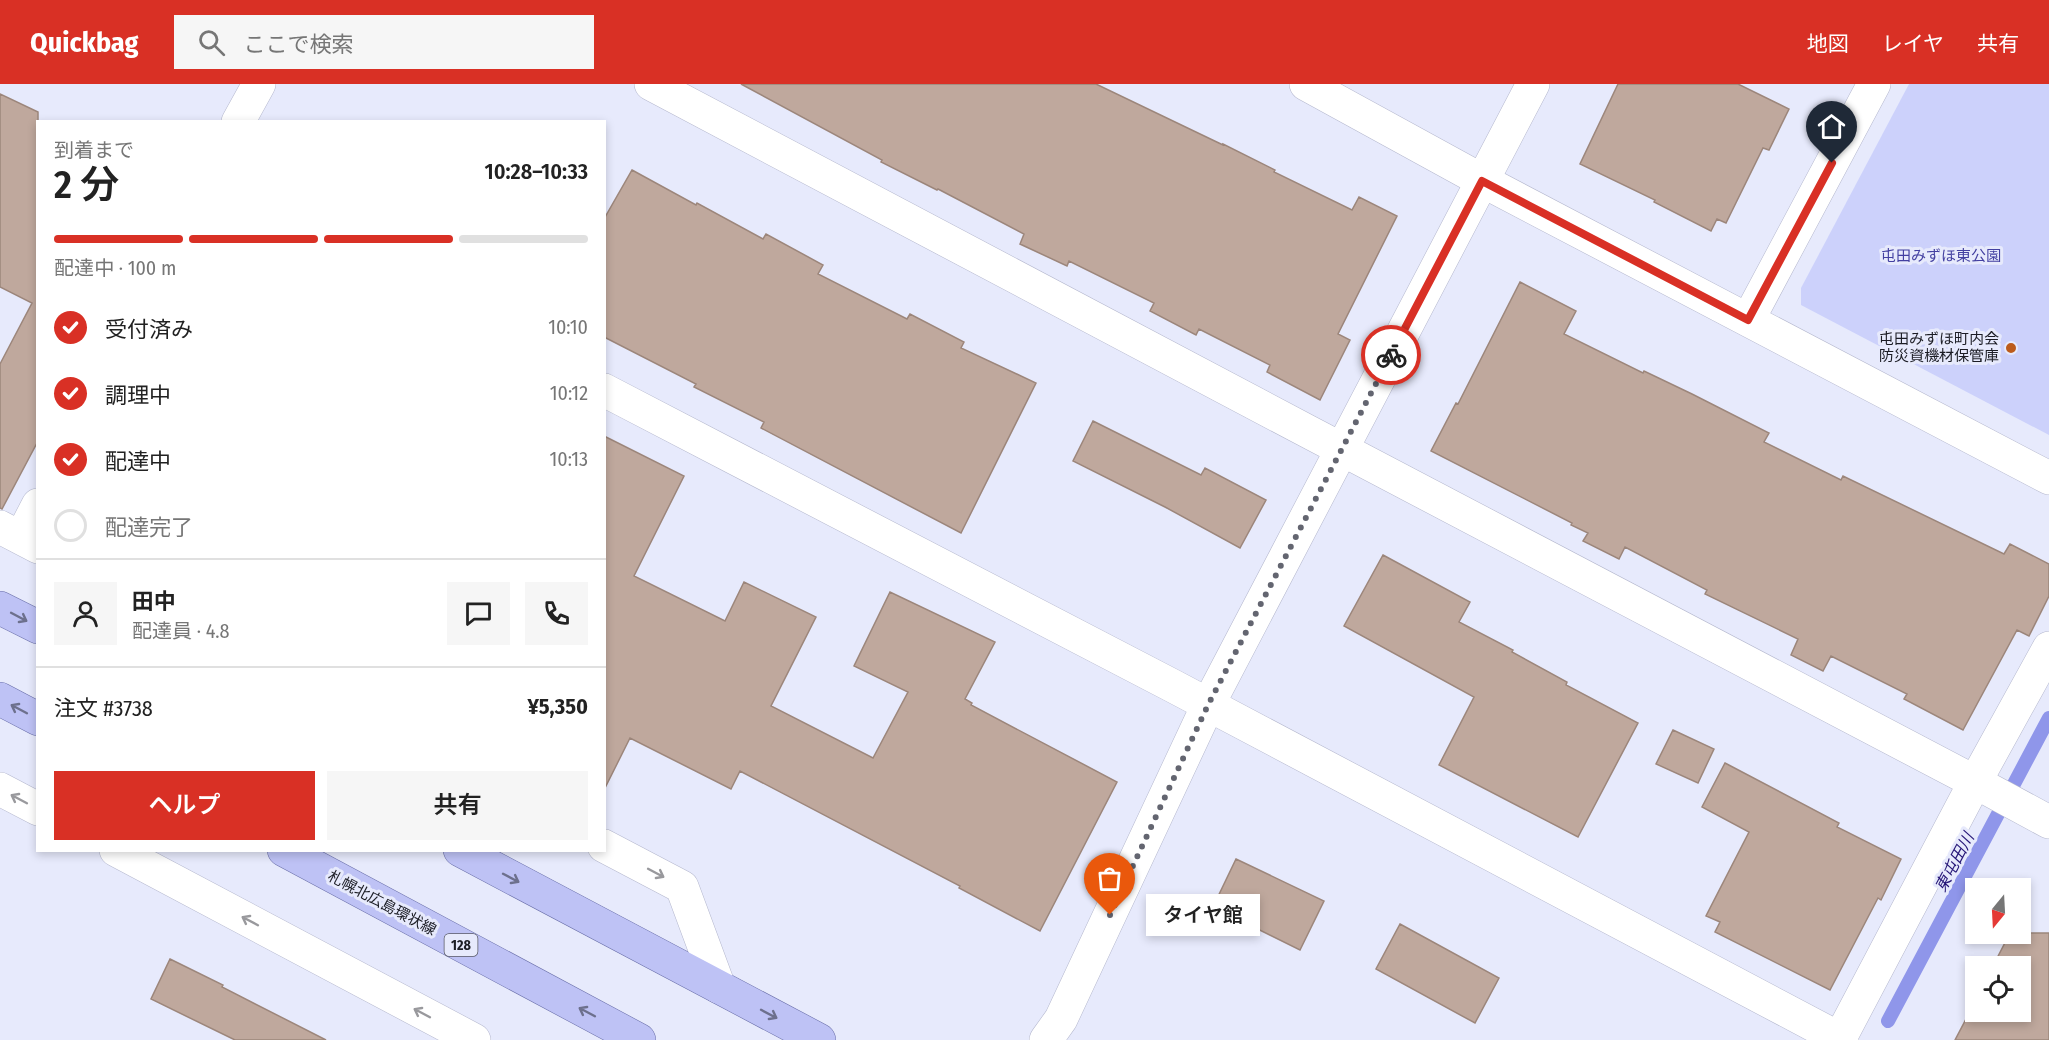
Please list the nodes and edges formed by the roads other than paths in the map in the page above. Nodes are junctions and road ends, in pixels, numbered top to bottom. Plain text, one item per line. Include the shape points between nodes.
1 (259, 84) edge
2 (651, 84) edge
3 (1306, 84) edge
4 (1533, 84) edge
5 (1874, 84) edge
6 (239, 120) edge
7 (1482, 181) junction
8 (1748, 320) junction
9 (606, 391) edge
10 (1342, 449) junction
11 (2049, 478) edge
12 (36, 508) edge
13 (19, 537) edge
14 (0, 608) edge
15 (36, 626) edge
16 (2049, 648) edge
17 (0, 699) edge
18 (1208, 705) junction
19 (36, 718) edge
20 (1976, 782) junction
21 (0, 789) edge
22 (36, 808) edge
23 (2044, 819) edge
24 (606, 847) edge
25 (120, 852) edge
26 (288, 852) edge
27 (464, 852) edge
28 (719, 987) junction
29 (474, 1040) edge
30 (639, 1040) edge
31 (819, 1040) edge
32 (1046, 1040) edge
33 (1840, 1040) edge

1 - 6 street
2 - 10 street
3 - 7 street
4 - 7 street
5 - 8 street
7 - 8 street
7 - 10 street
8 - 11 street
9 - 18 street
10 - 18 street
10 - 20 street
12 - 13 street
14 -> 15 main road
16 - 20 street
19 -> 17 main road
18 - 32 street via 1061,1019
18 - 33 street
20 - 23 street
20 - 33 street
22 -> 21 street
24 -> 28 street via 682,887
29 -> 25 street
30 -> 26 main road, 札幌北広島環状線 / 128
27 -> 28 main road
28 -> 31 main road

